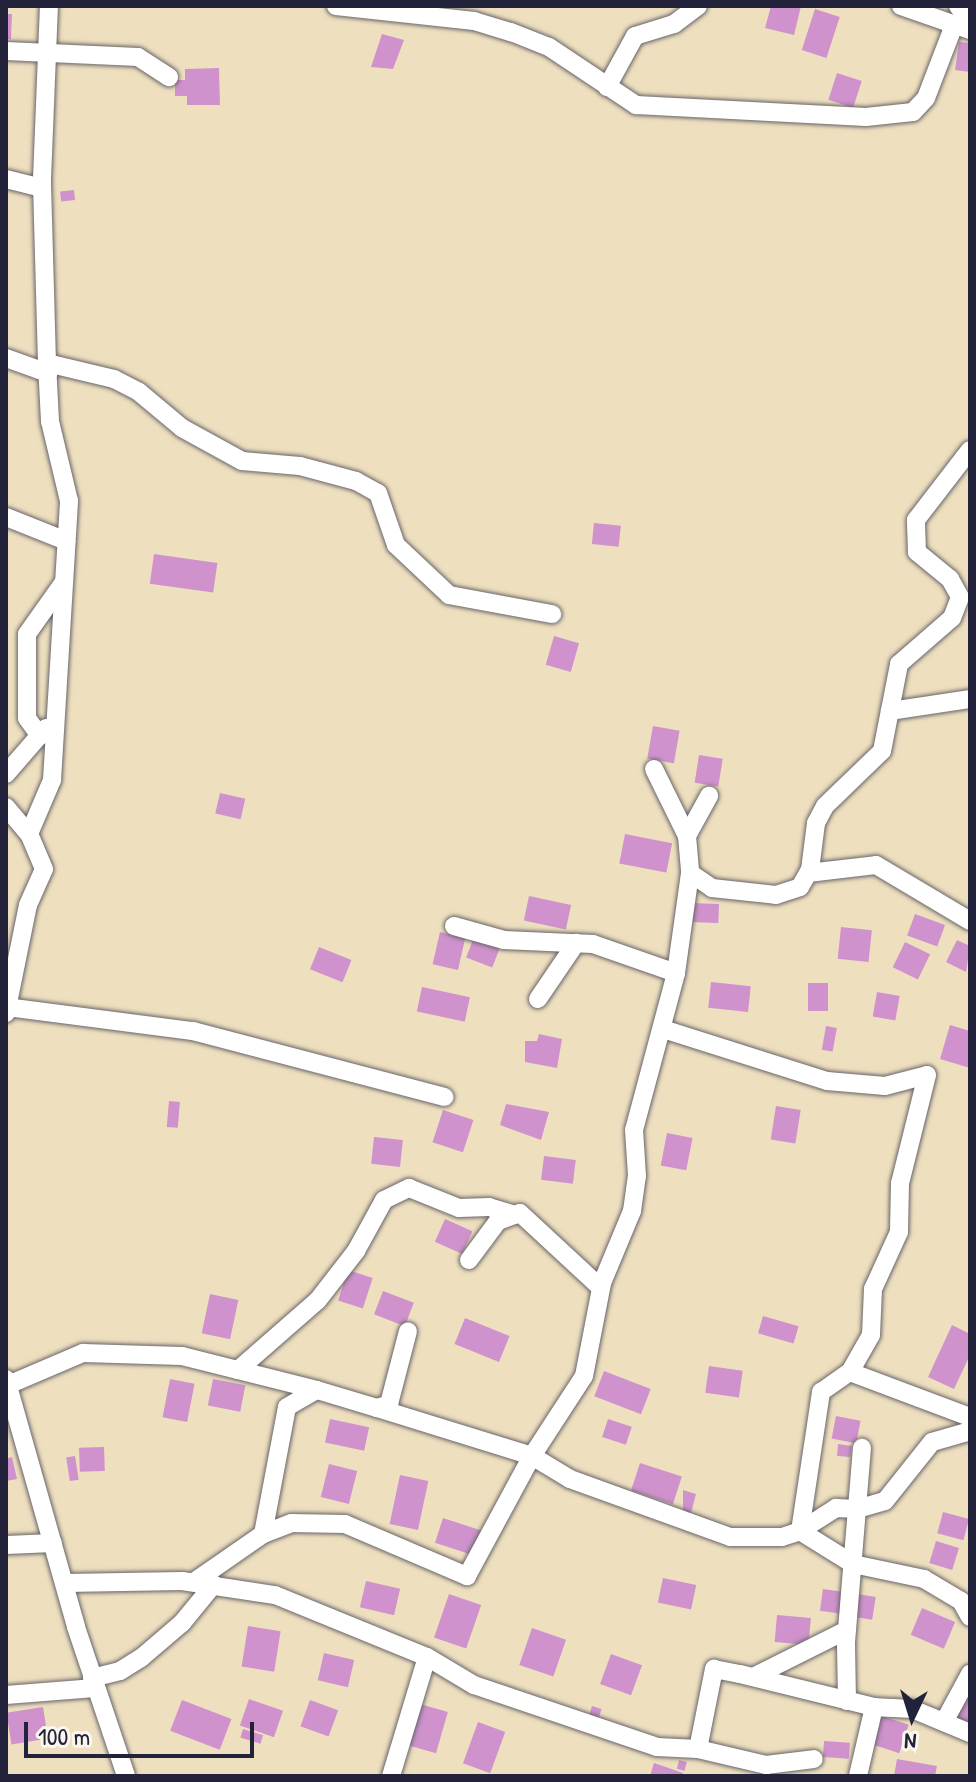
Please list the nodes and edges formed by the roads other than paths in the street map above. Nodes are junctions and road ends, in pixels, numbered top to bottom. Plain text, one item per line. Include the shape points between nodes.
1 (49, 6) edge
2 (336, 6) edge
3 (698, 6) edge
4 (901, 6) edge
5 (963, 21) edge
6 (6, 51) edge
7 (47, 56) junction
8 (169, 77) dead end
9 (607, 87) junction
10 (6, 179) edge
11 (42, 188) junction
12 (6, 358) edge
13 (47, 368) junction
14 (970, 450) edge
15 (6, 517) edge
16 (66, 541) junction
17 (64, 581) junction
18 (552, 614) dead end
19 (970, 699) edge
20 (890, 711) junction
21 (56, 718) junction
22 (40, 736) junction
23 (654, 769) dead end
24 (6, 774) edge
25 (709, 796) dead end
26 (6, 807) edge
27 (29, 834) junction
28 (687, 836) junction
29 (690, 873) junction
30 (808, 873) junction
31 (970, 921) edge
32 (454, 926) dead end
33 (576, 943) junction
34 (676, 973) junction
35 (538, 999) dead end
36 (7, 1007) edge
37 (6, 1013) edge
38 (663, 1029) junction
39 (445, 1097) dead end
40 (515, 1215) junction
41 (469, 1260) dead end
42 (601, 1288) junction
43 (408, 1331) dead end
44 (238, 1370) junction
45 (850, 1372) junction
46 (7, 1382) edge
47 (317, 1390) junction
48 (377, 1408) junction
49 (970, 1417) edge
50 (970, 1431) edge
51 (862, 1448) dead end
52 (532, 1456) junction
53 (857, 1509) junction
54 (800, 1531) junction
55 (263, 1534) junction
56 (53, 1543) junction
57 (6, 1545) edge
58 (229, 1557) junction
59 (853, 1564) junction
60 (194, 1582) junction
61 (65, 1583) junction
62 (217, 1584) junction
63 (970, 1617) edge
64 (847, 1630) junction
65 (427, 1657) junction
66 (970, 1674) edge
67 (753, 1677) junction
68 (93, 1683) junction
69 (6, 1695) edge
70 (847, 1701) junction
71 (874, 1707) junction
72 (944, 1722) junction
73 (970, 1733) edge
74 (698, 1749) junction
75 (814, 1759) dead end
76 (126, 1776) edge
77 (391, 1776) edge
78 (858, 1776) edge

1 - 7 street
2 - 9 street via 487,25 549,47
3 - 9 street via 674,24 635,36
4 - 5 street
5 - 9 street via 926,98 913,112 866,117 665,110 636,105
6 - 7 street
7 - 8 street via 138,57
7 - 11 street
10 - 11 street
11 - 13 street
12 - 13 street
13 - 16 street via 50,421 69,501
13 - 18 street via 114,379 139,392 182,428 242,461 300,466 356,481 378,493 396,545 449,595
14 - 20 street via 916,520 917,552 950,579 960,597 952,618 899,664
15 - 16 street
16 - 17 street
17 - 21 street
17 - 22 street via 27,634 27,718
19 - 20 street
20 - 30 street via 882,751 869,769 835,792 816,823
21 - 22 street
21 - 27 street via 52,780
22 - 24 street
23 - 28 street
25 - 28 street
26 - 27 street
27 - 36 street via 44,869 28,905
28 - 29 street
29 - 30 street via 712,888 776,895 800,887
29 - 34 street
30 - 31 street via 876,865
32 - 33 street via 504,940
33 - 34 street
33 - 35 street
34 - 38 street
36 - 37 street
36 - 39 street via 193,1031
38 - 42 street via 634,1130 637,1176 632,1211
38 - 45 street via 827,1081 885,1086 927,1075 900,1183 899,1232 873,1289 871,1335
40 - 41 street via 498,1221
40 - 42 street via 520,1213
40 - 44 street via 489,1207 459,1208 409,1188 384,1200 356,1251 318,1300
42 - 52 street via 584,1376
43 - 48 street via 395,1392 389,1404
44 - 46 street via 182,1356 83,1353
44 - 47 street
45 - 49 street
45 - 54 street via 821,1392
46 - 56 street
47 - 48 street
47 - 55 street via 287,1407
48 - 52 street
50 - 53 street via 932,1442 885,1501
51 - 53 street
52 - 54 street via 570,1479 730,1537 782,1537
52 - 55 street via 467,1576 345,1524 291,1523
53 - 54 street via 836,1508
53 - 59 street
54 - 59 street
55 - 58 street
56 - 57 street
56 - 61 street
58 - 60 street
58 - 62 street
59 - 63 street via 924,1579 961,1601
59 - 64 street
60 - 61 street
60 - 62 street
61 - 68 street
62 - 65 street via 299,1603
62 - 68 street via 141,1658
64 - 67 street
64 - 70 street
65 - 74 street via 500,1695 639,1742
65 - 77 street
66 - 72 street
67 - 70 street
67 - 74 street via 714,1669
68 - 69 street
68 - 76 street
70 - 71 street
71 - 72 street via 912,1709
71 - 78 street
72 - 73 street
74 - 75 street via 766,1765

